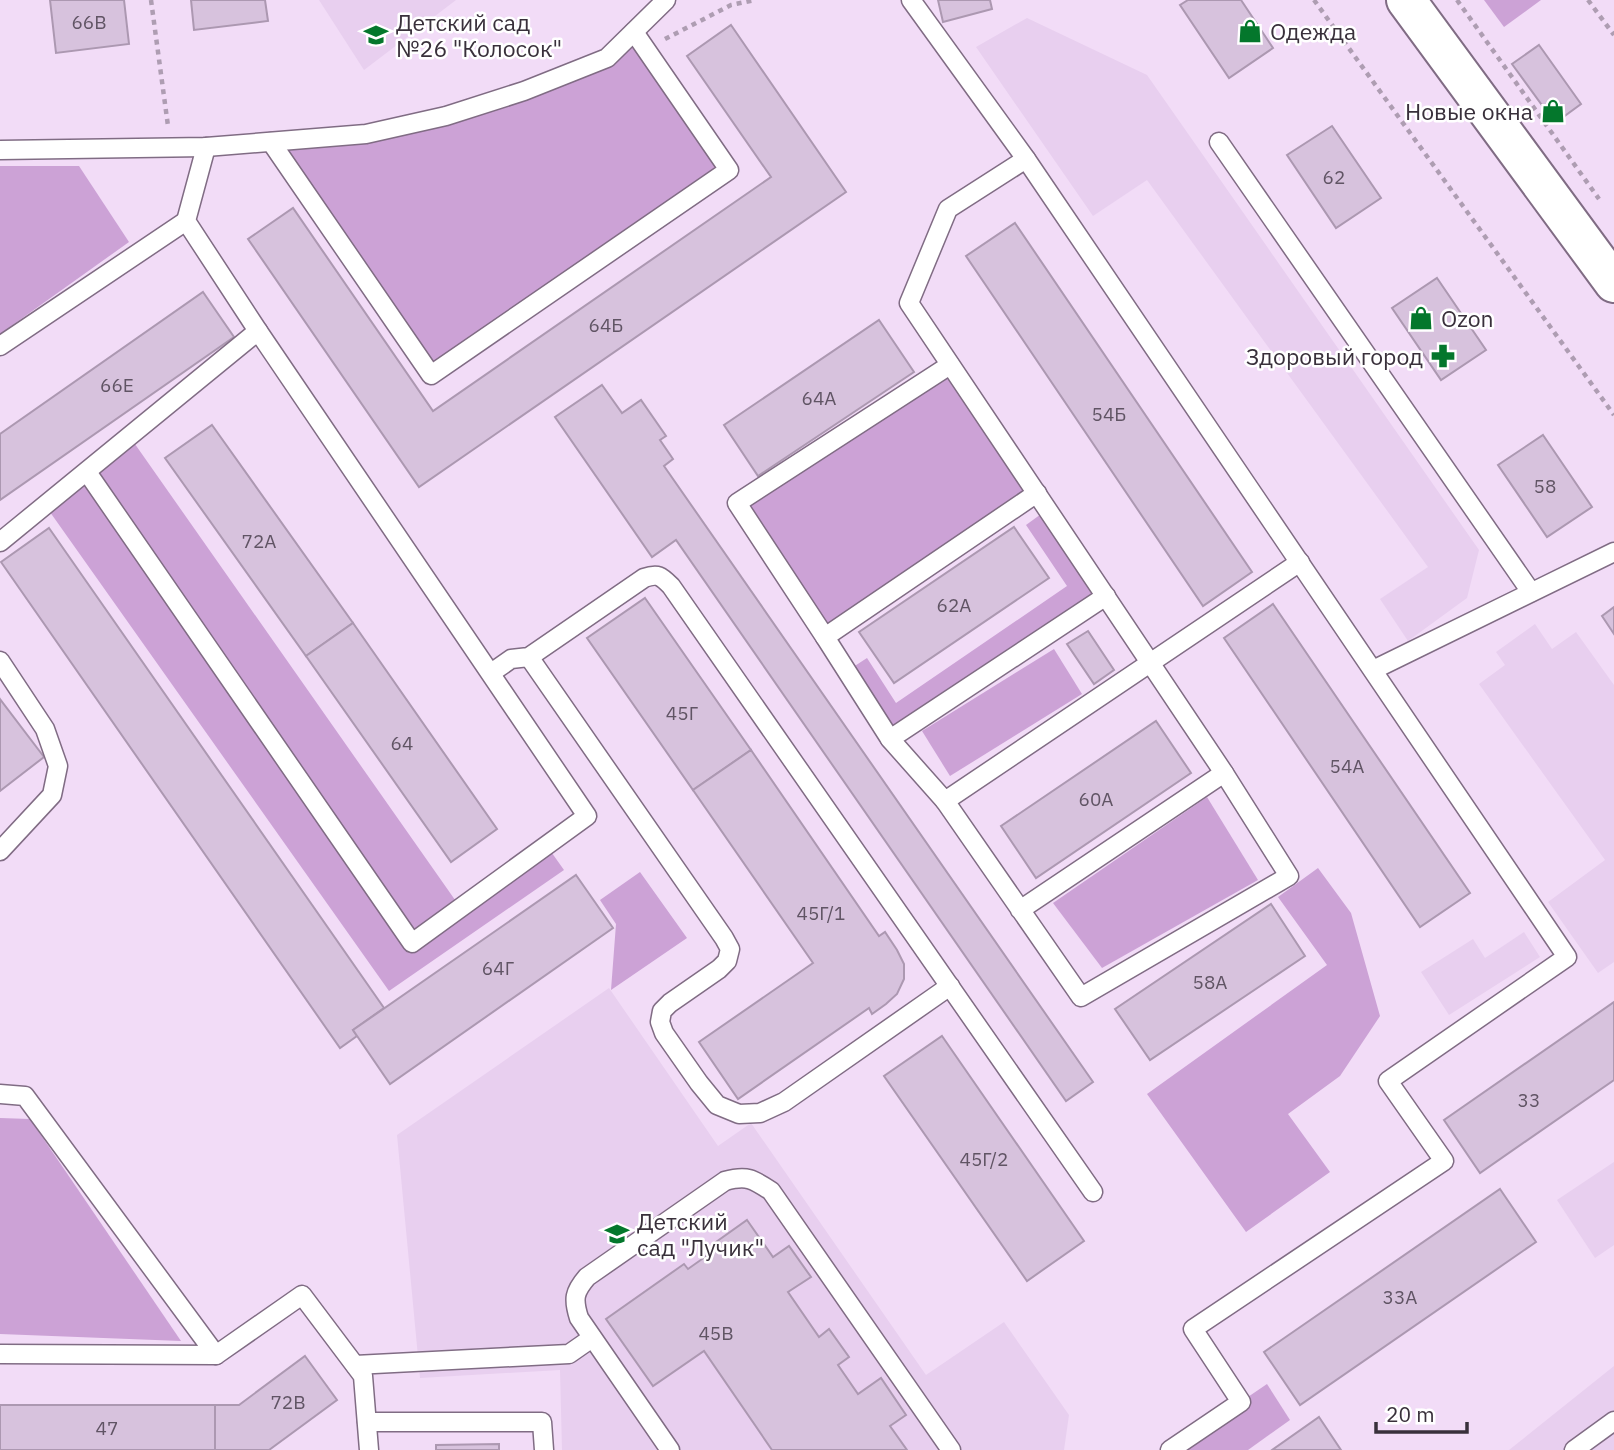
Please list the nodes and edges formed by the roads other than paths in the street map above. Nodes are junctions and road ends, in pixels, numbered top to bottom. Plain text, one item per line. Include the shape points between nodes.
1 (666, 0) edge
2 (911, 0) edge
3 (1406, 0) edge
4 (635, 32) junction
5 (271, 142) junction
6 (1219, 142) dead end
7 (206, 147) junction
8 (0, 150) edge
9 (1027, 159) junction
10 (186, 221) junction
11 (1614, 284) edge
12 (258, 331) junction
13 (0, 346) edge
14 (950, 365) junction
15 (87, 472) junction
16 (1037, 493) junction
17 (0, 542) edge
18 (1614, 552) edge
19 (1300, 562) junction
20 (1531, 592) junction
21 (1106, 596) junction
22 (825, 637) junction
23 (529, 657) junction
24 (0, 661) edge
25 (1150, 663) junction
26 (1373, 670) junction
27 (491, 673) junction
28 (890, 739) junction
29 (1224, 773) junction
30 (945, 801) junction
31 (0, 850) edge
32 (1020, 910) junction
33 (950, 986) junction
34 (0, 1094) edge
35 (1093, 1192) dead end
36 (592, 1338) junction
37 (0, 1354) edge
38 (216, 1355) junction
39 (355, 1365) junction
40 (1614, 1421) edge
41 (367, 1422) junction
42 (369, 1450) edge
43 (544, 1450) edge
44 (670, 1450) edge
45 (951, 1450) edge
46 (1170, 1450) edge
47 (1574, 1450) edge

1 - 4 lane
2 - 9 lane
3 - 11 main road
4 - 5 lane via 607,58 446,116 366,134
4 - 5 lane via 729,170 431,375
5 - 7 lane
6 - 20 lane
7 - 8 lane
7 - 10 lane
9 - 14 lane via 948,209 909,303
9 - 19 lane
10 - 12 lane
10 - 13 lane
12 - 15 lane
12 - 27 lane
14 - 16 lane
14 - 22 lane via 737,503
15 - 17 lane
15 - 27 lane via 412,943 587,816
16 - 21 lane
16 - 22 lane
18 - 20 lane
19 - 25 lane
19 - 26 lane
20 - 26 lane
21 - 25 lane
21 - 28 lane
22 - 28 lane
23 - 27 lane via 511,659
23 - 33 lane via 644,578 661,577
23 - 33 lane via 730,949 719,969 662,1011 660,1022 717,1105 739,1114 760,1113 784,1102
24 - 31 lane via 45,729 58,766 52,795
25 - 29 lane
25 - 30 lane
26 - 46 lane via 1567,957 1388,1081 1444,1161 1193,1329 1241,1402
28 - 30 lane
29 - 32 lane
29 - 32 lane via 1289,876 1081,997
30 - 32 lane
33 - 35 lane
34 - 38 lane via 25,1096
36 - 39 lane via 569,1354
36 - 44 lane
36 - 45 lane via 574,1303 587,1277 725,1181 755,1180 771,1191
37 - 38 lane
38 - 39 lane via 302,1295
39 - 41 lane via 363,1376
40 - 47 lane
41 - 42 lane
41 - 43 lane via 542,1422

